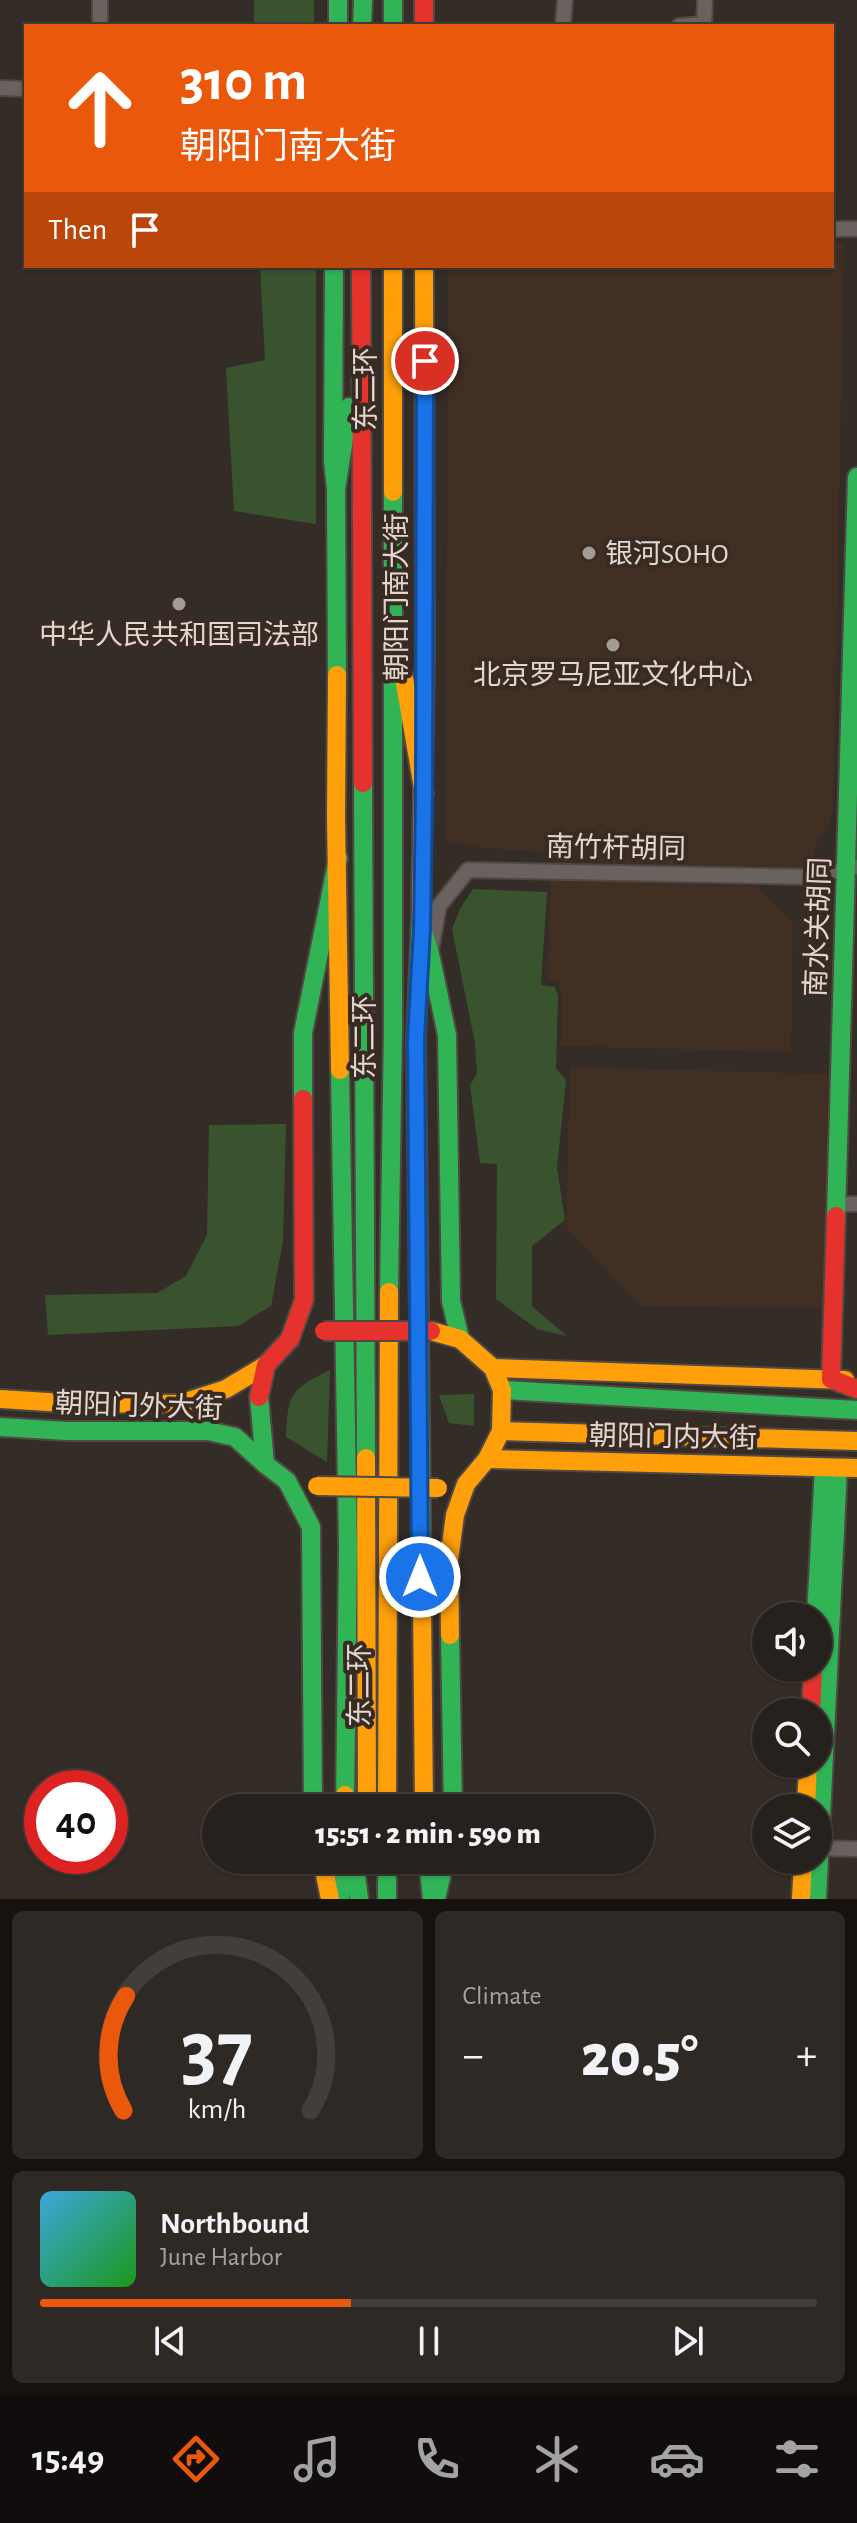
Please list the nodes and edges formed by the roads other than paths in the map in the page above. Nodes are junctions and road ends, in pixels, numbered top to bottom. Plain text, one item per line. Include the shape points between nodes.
1 (100, 0) edge
2 (338, 0) edge
3 (363, 0) edge
4 (393, 0) edge
5 (424, 0) edge
6 (565, 0) edge
7 (705, 0) edge
8 (100, 24) edge
9 (338, 24) edge
10 (362, 24) edge
11 (393, 24) edge
12 (424, 24) edge
13 (563, 24) edge
14 (704, 24) edge
15 (0, 88) edge
16 (24, 89) edge
17 (834, 229) edge
18 (857, 229) edge
19 (334, 268) edge
20 (361, 268) edge
21 (393, 268) edge
22 (424, 268) edge
23 (361, 318) junction
24 (857, 477) edge
25 (336, 489) junction
26 (856, 566) edge
27 (393, 615) junction
28 (424, 794) junction
29 (338, 858) junction
30 (852, 867) edge
31 (422, 929) junction
32 (430, 954) junction
33 (836, 1204) junction
34 (857, 1204) edge
35 (290, 1339) junction
36 (460, 1339) junction
37 (266, 1365) junction
38 (493, 1368) junction
39 (831, 1379) junction
40 (857, 1380) edge
41 (857, 1389) edge
42 (502, 1390) junction
43 (0, 1399) edge
44 (857, 1410) edge
45 (0, 1427) edge
46 (501, 1431) junction
47 (857, 1441) edge
48 (487, 1459) junction
49 (265, 1464) junction
50 (840, 1468) edge
51 (287, 1481) junction
52 (466, 1484) junction
53 (818, 1602) edge
54 (313, 1794) edge
55 (346, 1794) edge
56 (367, 1794) edge
57 (387, 1794) edge
58 (424, 1794) edge
59 (453, 1794) edge
60 (823, 1794) edge
61 (832, 1848) edge
62 (857, 1849) edge
63 (325, 1874) edge
64 (341, 1874) edge
65 (356, 1874) edge
66 (367, 1874) edge
67 (387, 1874) edge
68 (430, 1874) edge
69 (441, 1874) edge
70 (802, 1874) edge
71 (818, 1874) edge
72 (330, 1899) edge
73 (340, 1899) edge
74 (359, 1899) edge
75 (367, 1899) edge
76 (387, 1899) edge
77 (434, 1899) edge
78 (801, 1899) edge
79 (817, 1899) edge

1 - 8 street
2 - 9 main road
3 - 10 main road
4 - 11 main road
5 - 12 main road
6 - 13 street
7 - 14 street
15 - 16 street
17 - 18 street
19 - 25 main road, 朝阳门南大街
20 - 23 main road, 东二环
21 - 27 main road, 东二环
22 - 28 main road, 朝阳门南大街
23 - 25 main road
23 - 56 main road, 东二环
24 - 26 main road, 南水关胡同
25 - 29 main road, 朝阳门南大街
26 - 30 main road, 南水关胡同
27 - 28 main road
27 - 57 main road, 东二环
28 - 31 main road, 朝阳门南大街
29 - 35 main road via 303,1033 304,1300
29 - 55 main road via 348,1548
30 - 32 street, 南竹杆胡同 via 818,877 468,870 439,906
30 - 33 main road, 南水关胡同
31 - 32 main road
31 - 58 main road, 朝阳门南大街 via 416,1039
32 - 36 main road via 447,1035 451,1301
33 - 34 street
33 - 39 main road, 南水关胡同
35 - 36 main road, bridge via 324,1331 431,1331
35 - 37 main road
36 - 38 main road
37 - 43 main road, 朝阳门外大街 via 226,1389 179,1404
37 - 49 main road via 258,1400
38 - 39 main road
38 - 42 main road
39 - 40 main road
39 - 41 main road
42 - 44 main road, 朝阳门内大街
42 - 46 main road
45 - 49 main road, 朝阳门外大街 via 208,1431 235,1437
46 - 47 main road, 朝阳门内大街
46 - 48 main road
48 - 50 main road, 朝阳门内大街
48 - 52 main road
49 - 51 main road
50 - 53 main road
50 - 60 main road
51 - 52 main road, bridge via 317,1486
51 - 54 main road via 311,1527
52 - 59 main road via 449,1560
61 - 62 street
63 - 72 main road
64 - 73 main road
65 - 74 main road
66 - 75 main road
67 - 76 main road
68 - 77 main road
69 - 77 main road
70 - 78 main road
71 - 79 main road

